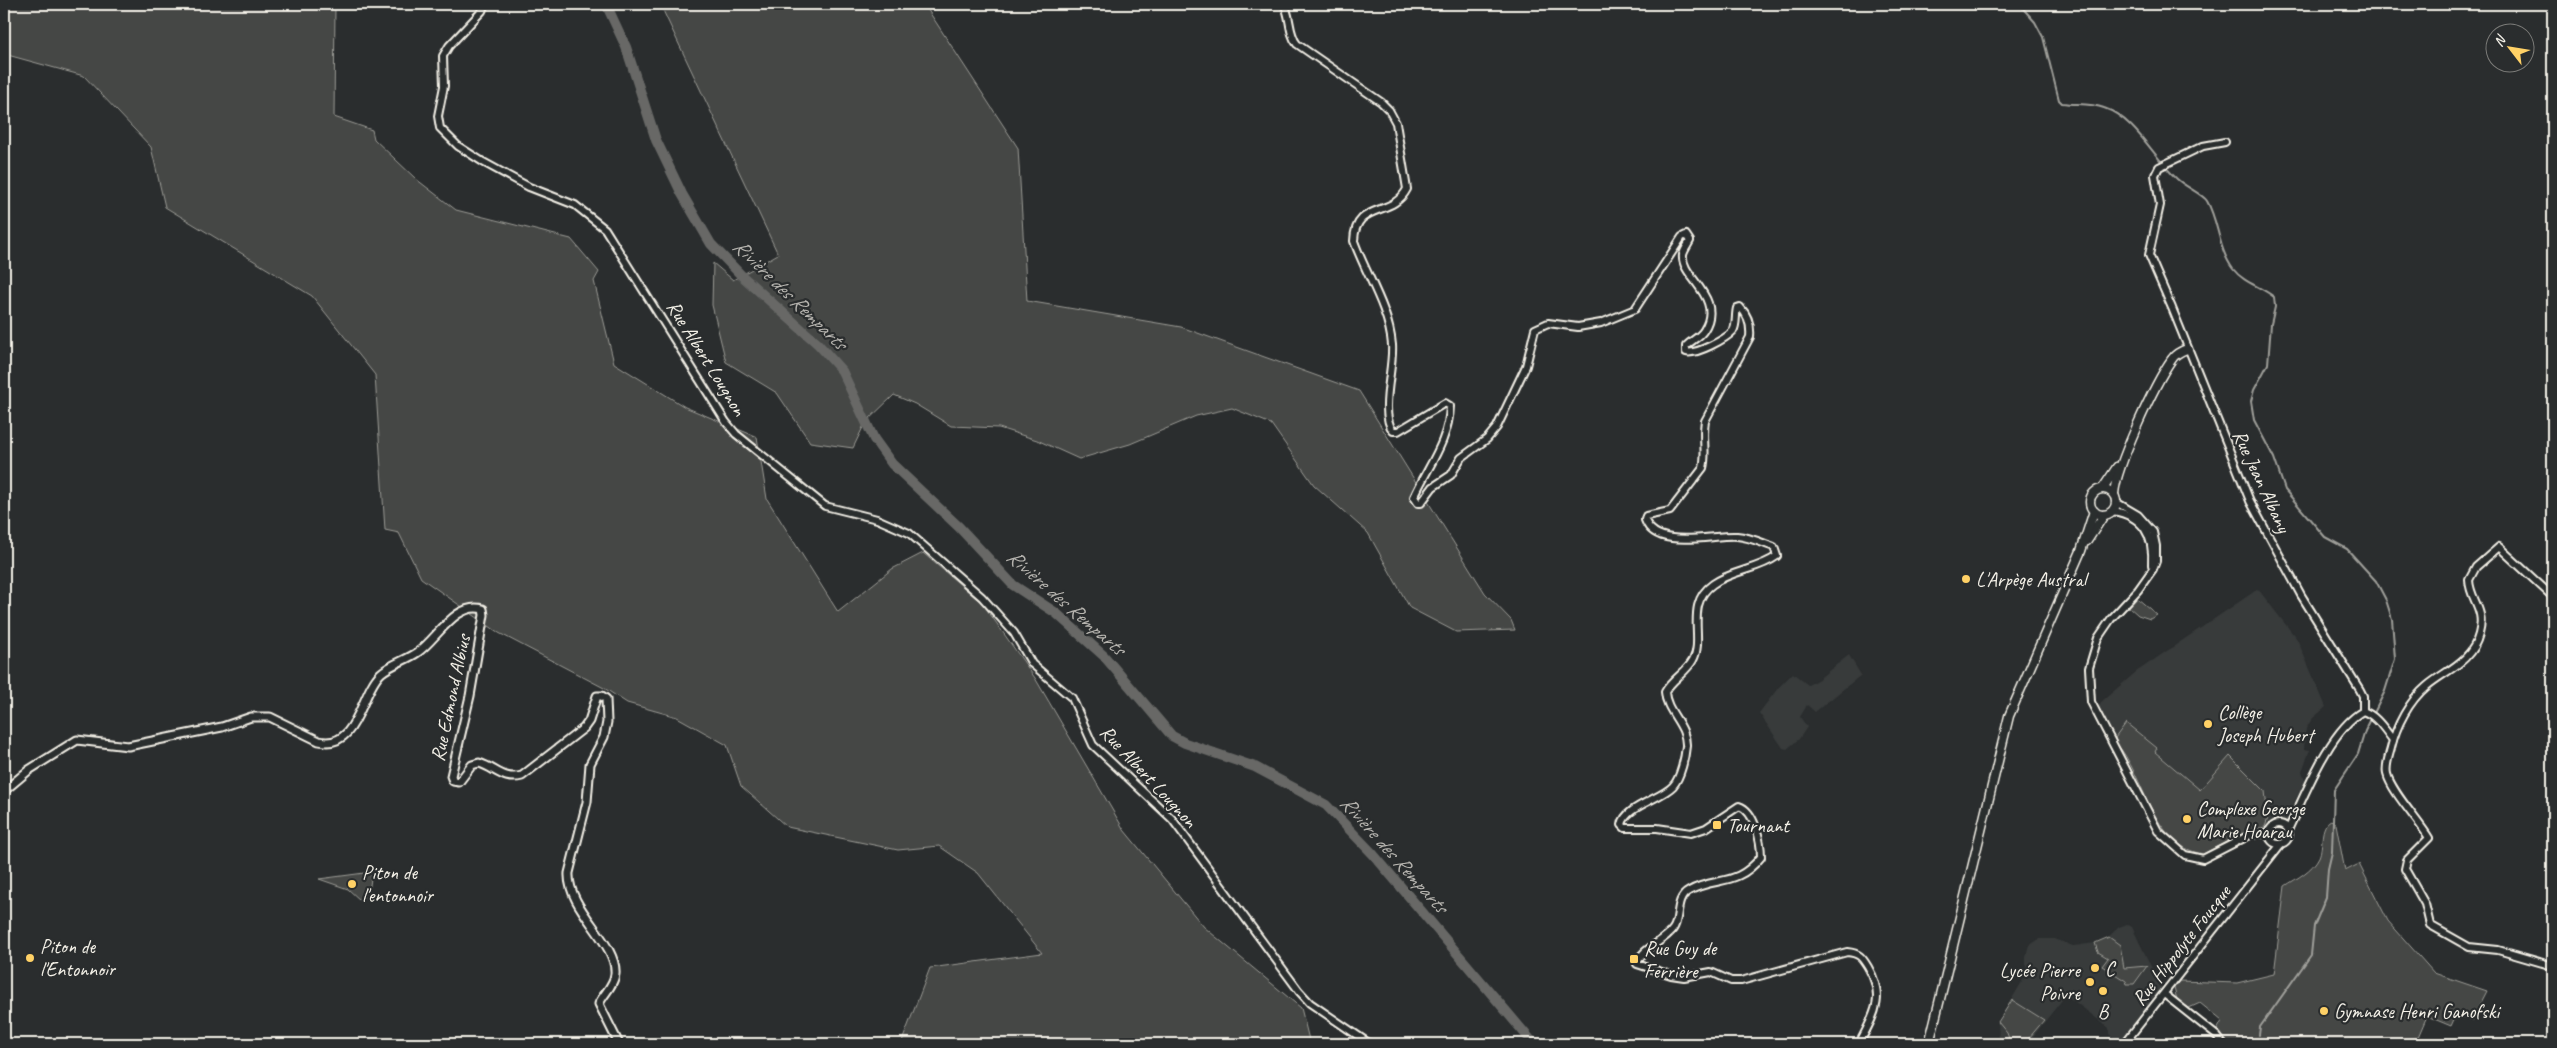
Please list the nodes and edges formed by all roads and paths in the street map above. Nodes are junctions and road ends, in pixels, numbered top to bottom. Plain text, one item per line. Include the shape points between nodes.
1 (484, 4) edge
2 (1284, 4) edge
3 (2225, 142) dead end
4 (2188, 349) junction
5 (2125, 455) junction
6 (2103, 488) junction
7 (2114, 494) junction
8 (2116, 502) junction
9 (2094, 511) junction
10 (2113, 511) junction
11 (2104, 515) junction
12 (2081, 551) junction
13 (2147, 578) junction
14 (2553, 597) edge
15 (2365, 712) junction
16 (2393, 740) junction
17 (4, 792) edge
18 (2297, 810) junction
19 (2280, 824) junction
20 (2288, 830) junction
21 (2270, 838) junction
22 (2281, 844) junction
23 (2264, 865) junction
24 (2553, 966) edge
25 (2164, 994) junction
26 (619, 1044) edge
27 (1370, 1044) edge
28 (1859, 1044) edge
29 (1929, 1044) edge
30 (2124, 1044) edge
31 (2224, 1044) edge

1 - 27 street, Rue Albert Lougnon via 482,11 443,56 440,128 458,146 483,162 529,188 575,205 605,229 736,434 825,506 878,519 909,533 982,597 1014,632 1032,664 1072,698 1093,745 1172,819 1299,991 1310,1003
2 - 28 street via 1297,44 1381,102 1396,123 1407,188 1395,204 1367,213 1354,230 1354,241 1390,330 1390,426 1393,431 1398,431 1445,403 1450,406 1450,417 1437,457 1414,497 1418,503 1451,475 1462,458 1497,427 1526,366 1535,329 1548,323 1578,327 1635,309 1682,237 1686,235 1690,241 1683,254 1684,264 1704,293 1709,311 1705,328 1686,346 1686,352 1701,350 1728,335 1736,324 1737,308 1744,309 1751,329 1750,337 1705,421 1703,468 1670,511 1646,516 1645,520 1654,533 1663,537 1738,536 1774,547 1777,556 1769,562 1726,576 1706,590 1696,616 1694,660 1674,678 1665,692 1668,705 1682,727 1686,744 1683,763 1675,783 1626,814 1622,824 1625,828 1691,833 1706,828 1739,806 1751,818 1761,857 1736,878 1688,891 1680,901 1674,928 1644,953 1637,964 1671,975 1684,977 1711,972 1731,981 1741,981 1847,952 1854,953 1862,958 1878,990 1873,1014
3 - 4 street, Rue Jean Albany via 2203,146 2168,162 2159,167 2155,175 2160,205 2149,255
4 - 5 main road via 2173,358
4 - 15 street, Rue Jean Albany via 2250,501 2301,596 2360,690
5 - 6 main road
5 - 7 main road
6 - 7 main road
6 - 9 main road via 2096,490 2091,498
7 - 8 main road
8 - 10 main road
8 - 13 street via 2138,515 2153,532 2156,561
9 - 11 main road
9 - 12 main road
10 - 11 main road
10 - 13 street via 2136,519 2149,534 2152,564
11 - 12 main road
12 - 29 main road via 2009,716
13 - 21 street via 2101,633 2089,668 2091,702 2158,831 2185,855 2203,859 2250,835
14 - 16 street via 2499,547 2476,567 2469,584 2480,610 2481,629 2477,642 2466,659 2417,696
15 - 16 street via 2374,717
15 - 18 street via 2354,717 2335,739
16 - 24 street via 2388,776 2429,838 2407,860 2406,869 2425,904 2430,925 2469,947 2498,950
17 - 26 main road, Rue Edmond Albius via 29,770 77,740 128,746 261,716 319,741 337,741 352,726 381,673 419,651 445,625 465,611 483,609 474,678 451,776 453,780 459,782 472,765 479,763 506,778 522,776 584,728 597,696 606,699 604,737 590,764 587,802 568,884 615,968 614,979 599,1004
18 - 19 street
18 - 20 street
19 - 20 street
19 - 21 street via 2272,826
20 - 22 street via 2288,838
21 - 22 street
21 - 23 street, Rue Hippolyte Foucque
22 - 23 street, Rue Hippolyte Foucque
23 - 25 street, Rue Hippolyte Foucque
25 - 30 street, Rue Hippolyte Foucque
25 - 31 street

